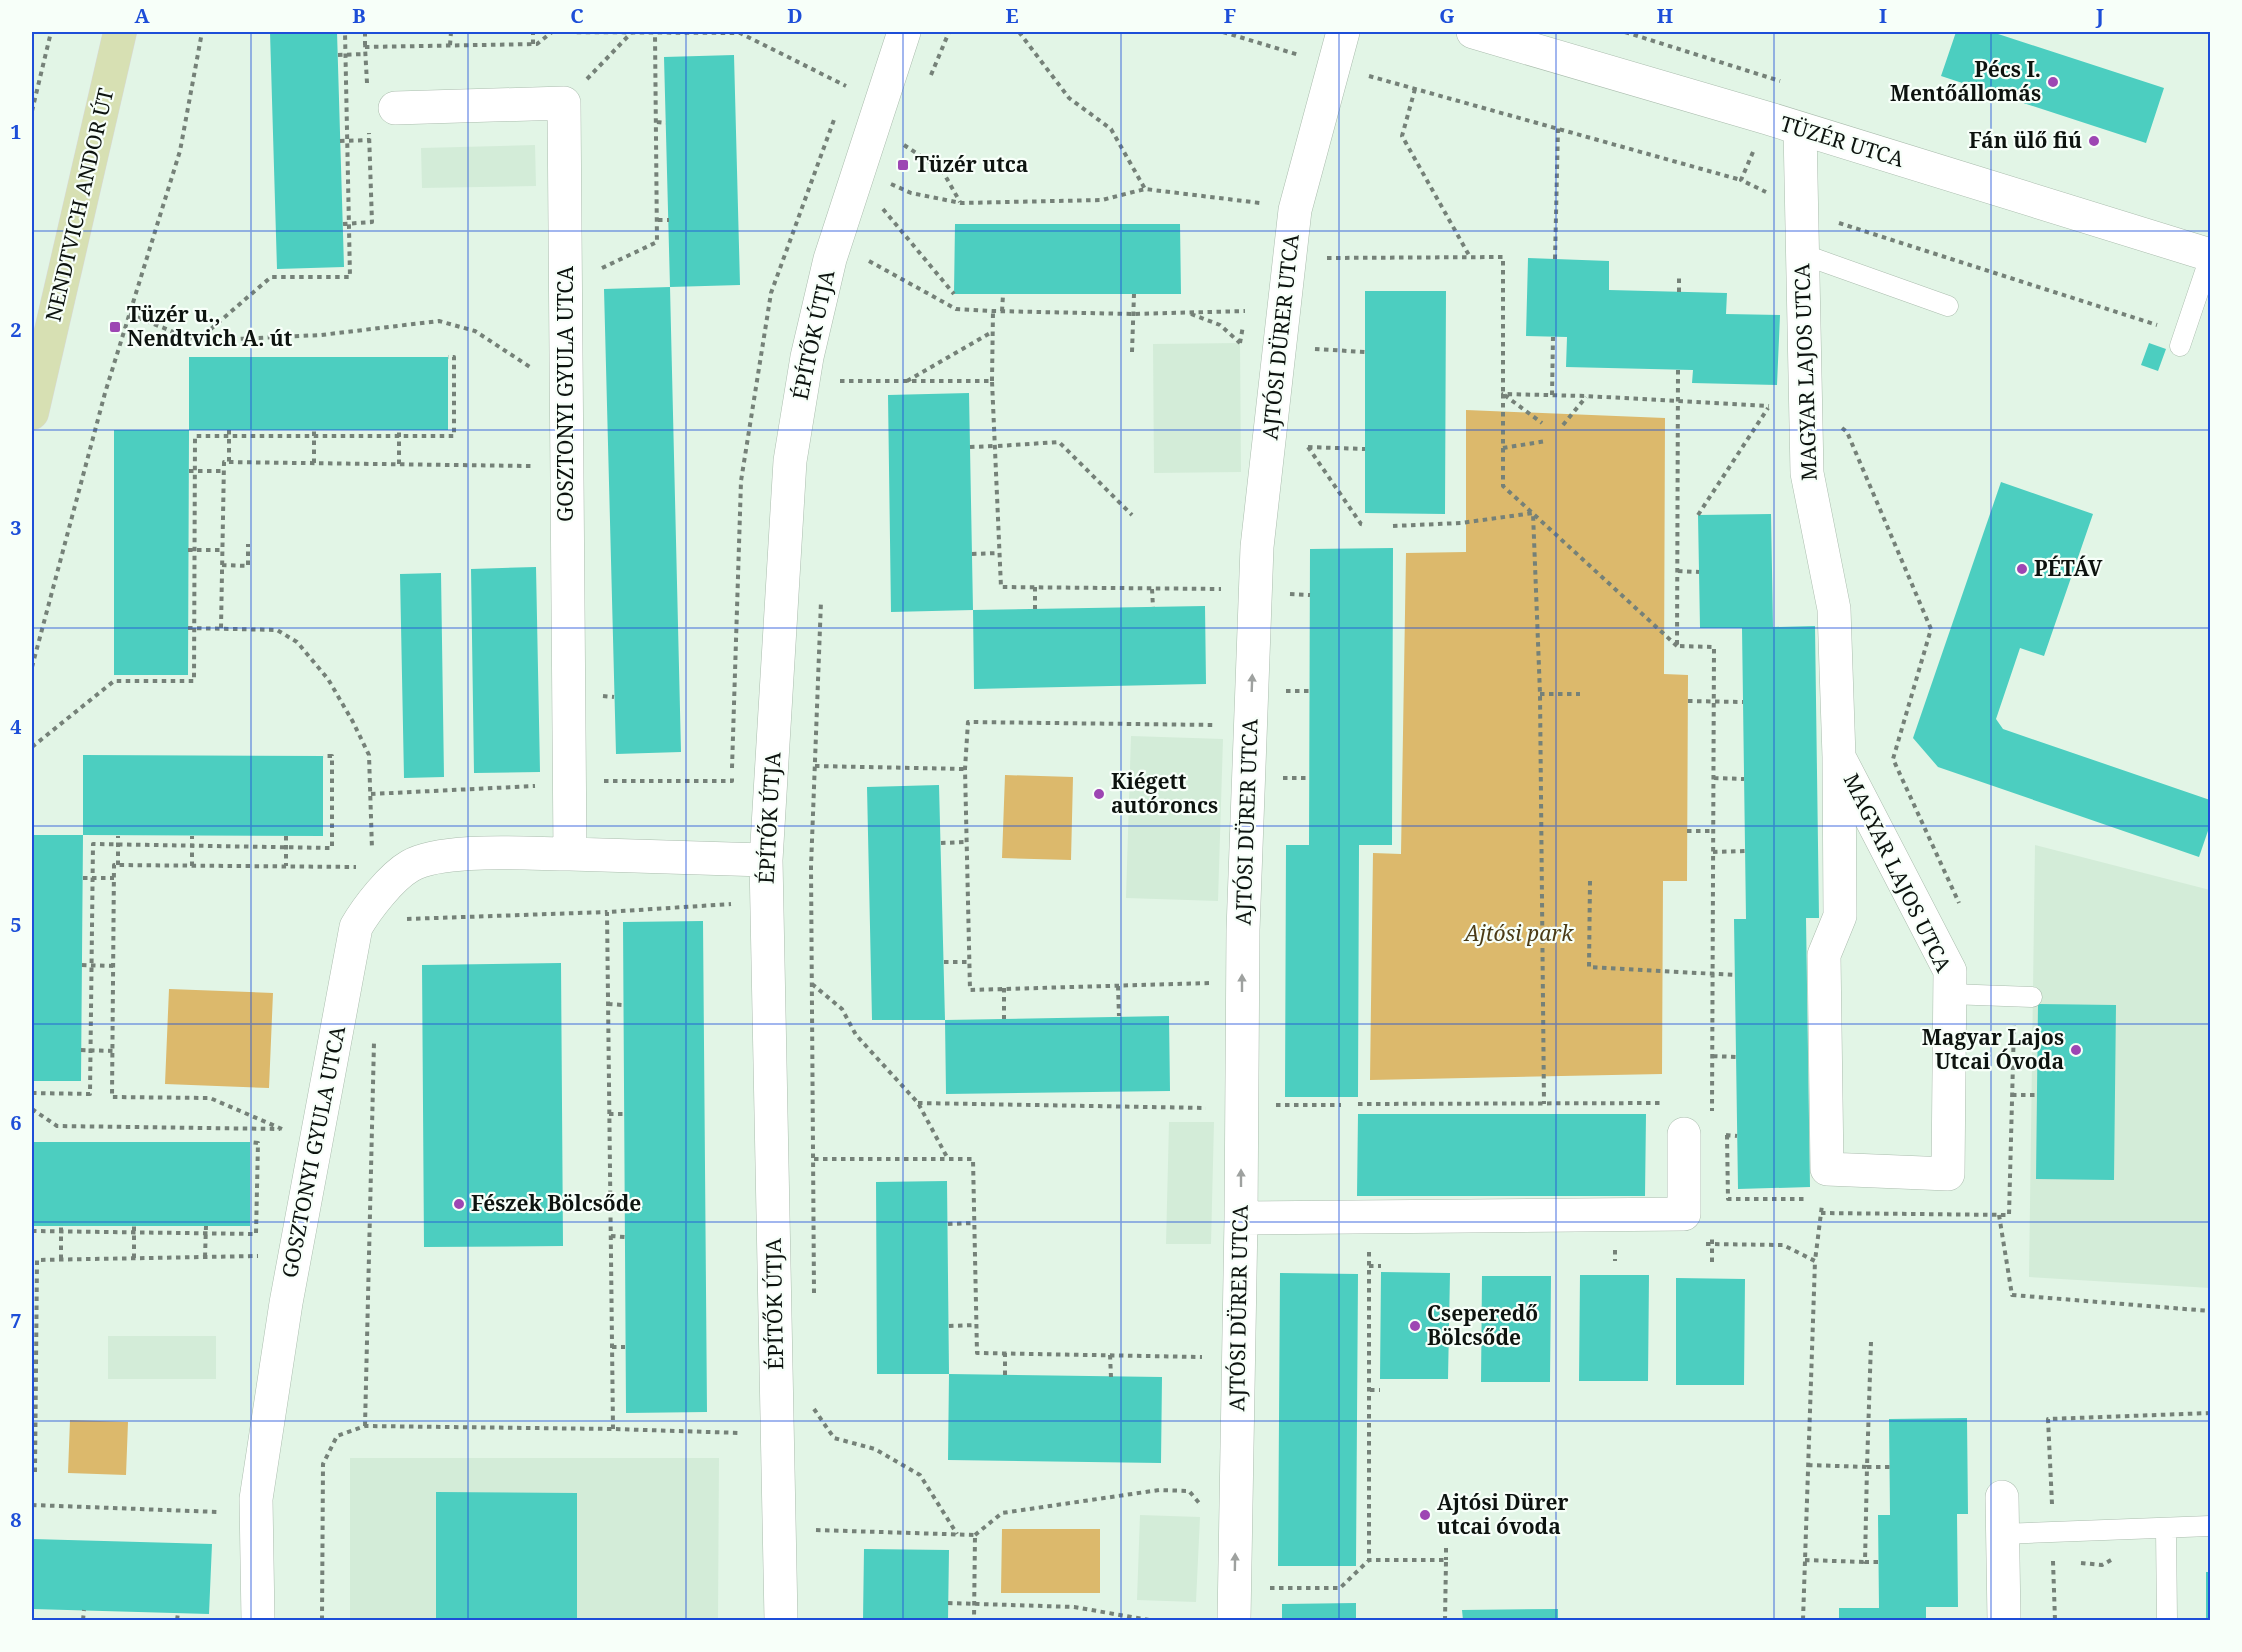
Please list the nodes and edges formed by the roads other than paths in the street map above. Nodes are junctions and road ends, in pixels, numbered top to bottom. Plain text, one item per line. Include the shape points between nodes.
1 (120, 32) edge
2 (904, 32) edge
3 (1343, 32) edge
4 (1473, 32) edge
5 (395, 108) dead end
6 (1800, 129) junction
7 (2209, 250) edge
8 (1802, 254) junction
9 (1948, 306) dead end
10 (2180, 346) dead end
11 (32, 413) edge
12 (1839, 756) junction
13 (570, 854) junction
14 (766, 860) junction
15 (1949, 993) junction
16 (2032, 997) dead end
17 (1684, 1134) dead end
18 (1241, 1218) junction
19 (2002, 1497) dead end
20 (2211, 1526) edge
21 (2166, 1529) junction
22 (2002, 1534) junction
23 (258, 1620) edge
24 (781, 1620) edge
25 (1234, 1620) edge
26 (2004, 1620) edge
27 (2167, 1620) edge

1 - 11 main road, NENDTVICH ANDOR ÚT
2 - 14 street, ÉPÍTŐK ÚTJA via 830,258 803,380 790,461
18 -> 3 street, AJTÓSI DÜRER UTCA via 1254,1107 1243,930 1257,547 1295,210
4 - 6 street, TÜZÉR UTCA
5 - 13 street, GOSZTONYI GYULA UTCA via 564,103
6 - 7 street, TÜZÉR UTCA
6 - 8 street, MAGYAR LAJOS UTCA
7 - 10 lane
8 - 9 lane
8 - 12 street, MAGYAR LAJOS UTCA via 1807,473 1834,609
12 - 15 street, MAGYAR LAJOS UTCA via 1950,971
12 - 15 street, MAGYAR LAJOS UTCA via 1840,916 1824,955 1827,1169 1948,1174
13 - 14 street, GOSZTONYI GYULA UTCA
13 - 23 street, GOSZTONYI GYULA UTCA via 464,854 420,861 408,867 379,895 356,927 286,1303 256,1499
14 - 24 street, ÉPÍTŐK ÚTJA
15 - 16 lane
17 - 18 street via 1684,1214
25 -> 18 street, AJTÓSI DÜRER UTCA
19 - 22 street
20 - 21 lane
21 - 22 lane
21 - 27 lane
22 - 26 street

